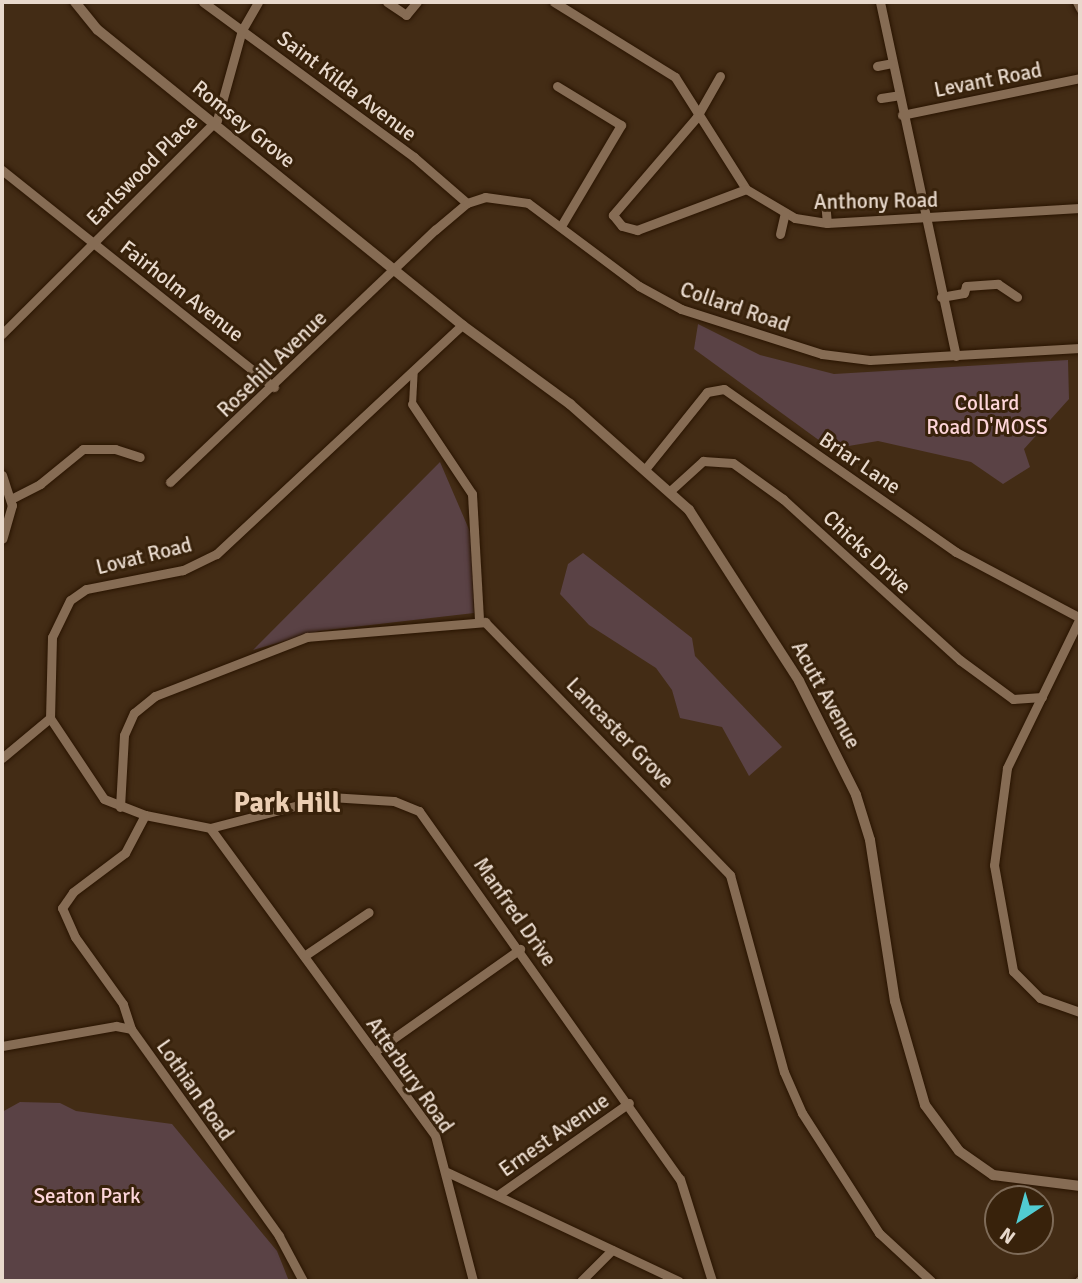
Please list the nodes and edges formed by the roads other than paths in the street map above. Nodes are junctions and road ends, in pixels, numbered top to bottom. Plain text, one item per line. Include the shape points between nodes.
1 (75, 2) edge
2 (203, 2) edge
3 (258, 2) edge
4 (387, 2) edge
5 (417, 2) edge
6 (554, 2) edge
7 (880, 2) edge
8 (1077, 2) edge
9 (1080, 8) edge
10 (242, 30) junction
11 (892, 63) junction
12 (877, 66) dead end
13 (720, 76) dead end
14 (1080, 78) edge
15 (557, 86) dead end
16 (899, 95) junction
17 (881, 98) dead end
18 (701, 111) junction
19 (902, 115) junction
20 (214, 124) junction
21 (2, 170) edge
22 (746, 189) junction
23 (825, 201) dead end
24 (467, 203) junction
25 (1080, 208) edge
26 (785, 214) junction
27 (924, 218) junction
28 (827, 223) junction
29 (561, 226) junction
30 (780, 234) dead end
31 (93, 243) junction
32 (395, 270) junction
33 (941, 297) junction
34 (1017, 297) dead end
35 (462, 325) junction
36 (2, 334) edge
37 (1080, 348) edge
38 (956, 356) junction
39 (414, 370) junction
40 (274, 387) junction
41 (412, 404) joint
42 (140, 457) dead end
43 (646, 468) junction
44 (2, 475) edge
45 (170, 482) dead end
46 (670, 491) junction
47 (11, 499) junction
48 (2, 539) edge
49 (1080, 618) edge
50 (479, 619) junction
51 (1042, 697) junction
52 (50, 718) junction
53 (2, 758) edge
54 (120, 807) junction
55 (145, 815) junction
56 (210, 828) junction
57 (369, 912) dead end
58 (520, 949) junction
59 (304, 956) junction
60 (1080, 1012) edge
61 (131, 1029) junction
62 (2, 1046) edge
63 (374, 1052) junction
64 (629, 1103) junction
65 (447, 1172) junction
66 (1080, 1186) edge
67 (498, 1195) junction
68 (612, 1250) junction
69 (303, 1281) edge
70 (473, 1281) edge
71 (581, 1281) edge
72 (679, 1281) edge
73 (712, 1281) edge
74 (930, 1281) edge

1 - 20 street, Romsey Grove via 98,30
2 - 10 street, Saint Kilda Avenue
3 - 10 street, Earlswood Place
4 - 5 street via 406,15
6 - 18 street, Anthony Road via 663,66
7 - 11 street
8 - 9 street
10 - 20 street, Earlswood Place
10 - 24 street, Saint Kilda Avenue
11 - 12 street
11 - 16 street
13 - 18 street
14 - 19 street, Levant Road
15 - 29 street via 621,125
16 - 17 street
16 - 19 street
18 - 22 street, Anthony Road
18 - 22 street via 614,218 637,230
19 - 27 street
20 - 31 street, Earlswood Place
20 - 32 street, Romsey Grove
21 - 31 street, Fairholm Avenue
22 - 26 street, Anthony Road
23 - 28 street
24 - 29 street, Collard Road via 516,198
24 - 32 street
25 - 27 street, Anthony Road
26 - 28 street, Anthony Road
26 - 30 street
27 - 28 street, Anthony Road
27 - 33 street
29 - 38 street, Collard Road via 657,298 701,316 844,357
31 - 36 street, Earlswood Place
31 - 40 street, Fairholm Avenue
32 - 35 street, Acutt Avenue
32 - 40 street, Rosehill Avenue
33 - 34 street via 964,293 966,286 998,284
33 - 38 street
35 - 39 street, Lovat Road
35 - 43 street, Acutt Avenue via 570,404
37 - 38 street, Collard Road
39 - 41 street
39 - 52 street, Lovat Road via 216,554 183,570 86,589 70,600 52,637
40 - 45 street, Rosehill Avenue
41 - 50 street via 472,494
42 - 47 street via 115,449 82,449 40,484
43 - 46 street, Acutt Avenue
43 - 49 street, Briar Lane via 706,392 720,387 956,552
44 - 47 street
46 - 51 street, Chicks Drive via 703,461 733,463 783,499 970,668 1013,699
46 - 66 street, Acutt Avenue via 712,541 799,681 856,795 870,840 895,1001 925,1105 958,1151 993,1175
47 - 48 street
49 - 51 street
50 - 54 street via 307,637 155,696 134,713 124,735
50 - 74 street, Lancaster Grove via 544,678 730,875 784,1072 802,1113 879,1233
51 - 60 street via 1013,753 1001,792 996,888 1009,961 1019,981 1040,999
52 - 53 street
52 - 54 street via 104,799
54 - 55 street, Manfred Drive
55 - 56 street, Manfred Drive
55 - 61 street via 125,853 74,892 62,908 75,937 123,1004
56 - 58 street, Manfred Drive via 317,798 410,806 430,822
56 - 59 street, Atterbury Road
57 - 59 street
58 - 63 street
58 - 64 street, Manfred Drive
59 - 63 street, Atterbury Road
61 - 62 street, Lothian Road via 116,1026
61 - 69 street, Lothian Road via 279,1236
63 - 65 street, Atterbury Road via 435,1135
64 - 67 street, Ernest Avenue
64 - 73 street, Manfred Drive via 687,1192
65 - 67 street
65 - 70 street, Atterbury Road
67 - 68 street
68 - 71 street
68 - 72 street

